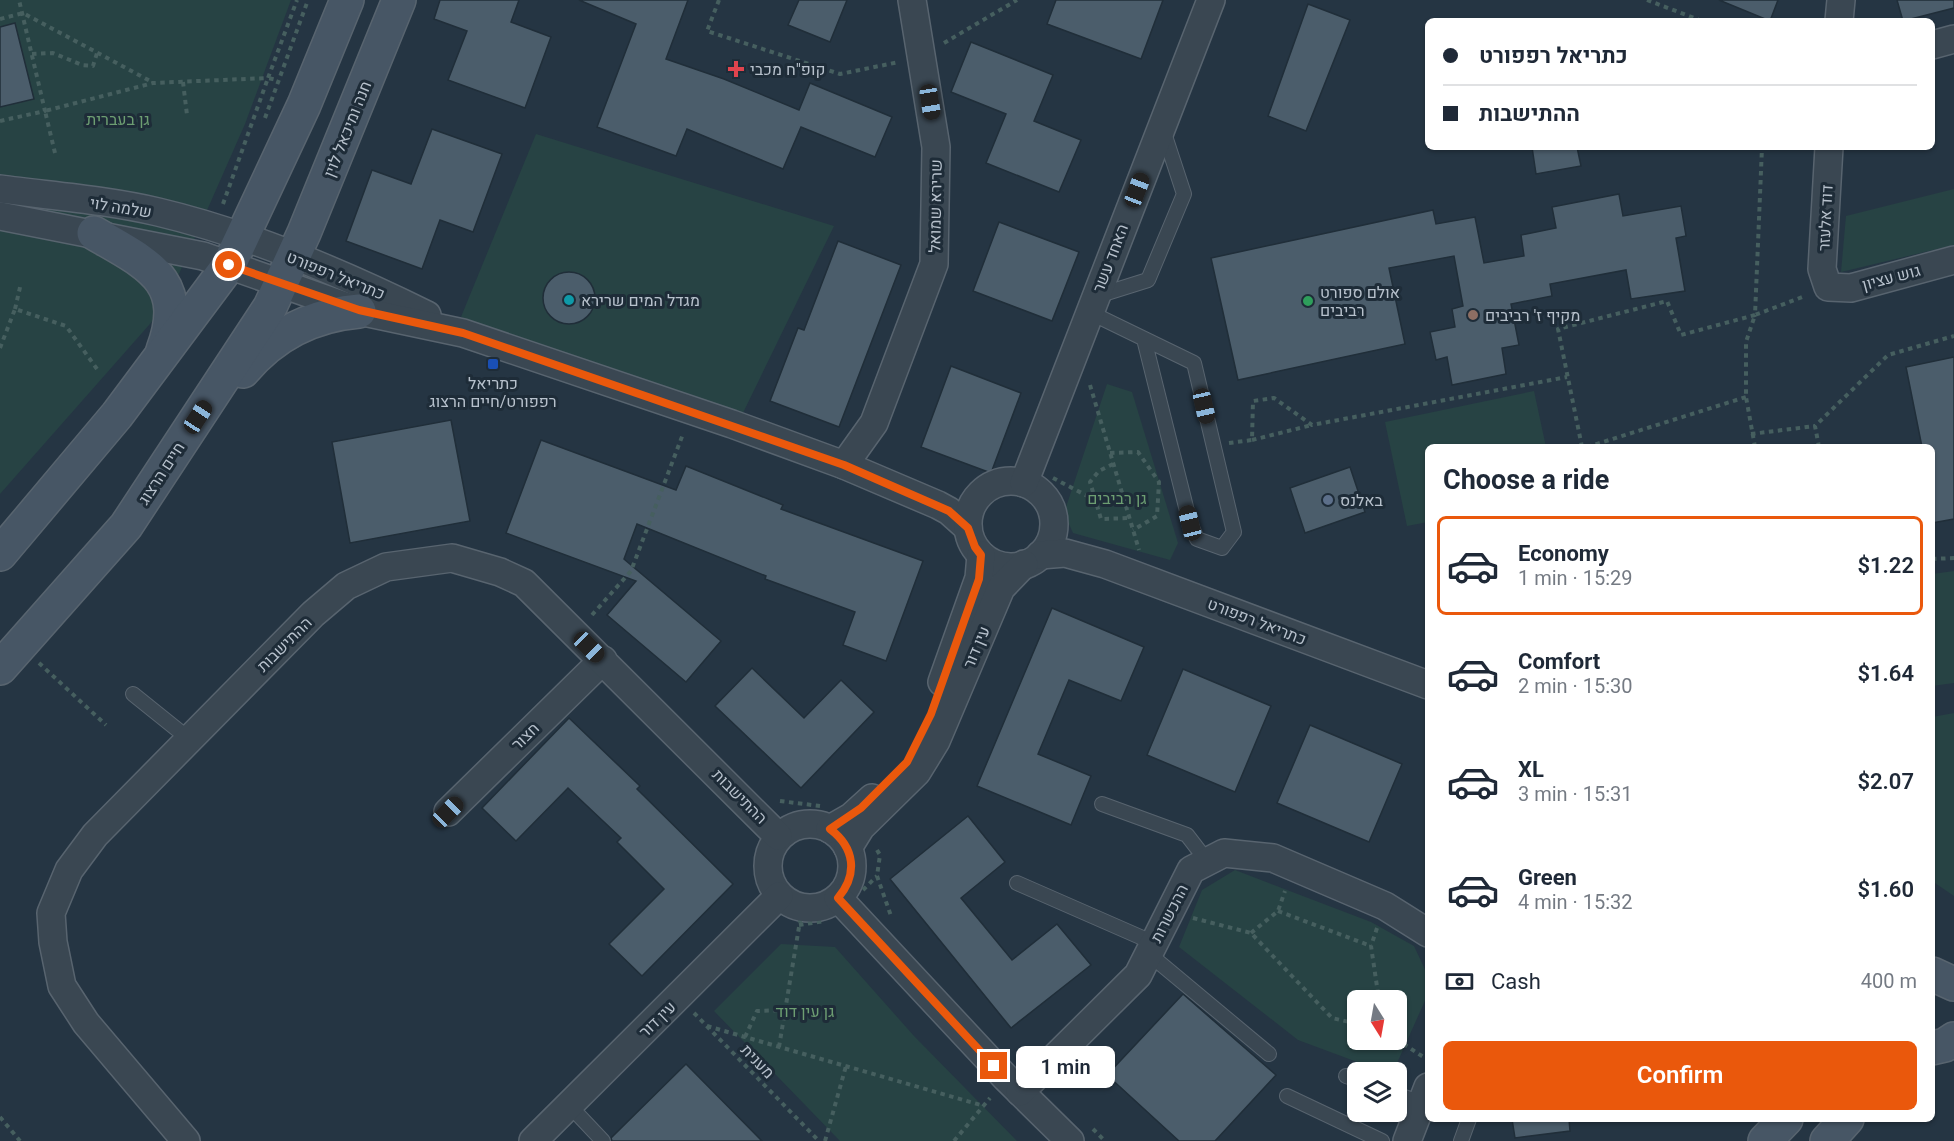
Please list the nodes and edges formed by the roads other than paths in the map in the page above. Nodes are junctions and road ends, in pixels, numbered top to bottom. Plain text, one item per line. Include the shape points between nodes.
1 (347, 0) edge
2 (399, 0) edge
3 (912, 0) edge
4 (1211, 0) edge
5 (1842, 0) edge
6 (1839, 18) edge
7 (1954, 39) edge
8 (1935, 44) edge
9 (1162, 125) junction
10 (1829, 150) edge
11 (0, 189) edge
12 (1, 218) edge
13 (94, 233) junction
14 (227, 243) junction
15 (1954, 261) edge
16 (288, 271) junction
17 (1828, 287) joint
18 (1092, 304) junction
19 (359, 310) junction
20 (463, 333) junction
21 (1144, 339) junction
22 (160, 360) junction
23 (174, 453) junction
24 (844, 465) junction
25 (1027, 475) junction
26 (908, 492) junction
27 (975, 499) junction
28 (968, 528) junction
29 (1053, 530) junction
30 (0, 554) edge
31 (981, 555) junction
32 (1086, 558) junction
33 (1032, 559) junction
34 (11, 657) edge
35 (603, 660) junction
36 (1425, 684) edge
37 (133, 694) dead end
38 (189, 739) junction
39 (1102, 804) dead end
40 (448, 812) dead end
41 (848, 830) junction
42 (778, 836) junction
43 (1208, 861) junction
44 (1017, 883) dead end
45 (838, 898) junction
46 (790, 902) junction
47 (1425, 931) edge
48 (1151, 948) junction
49 (1269, 1054) dead end
50 (1013, 1085) junction
51 (1407, 1094) edge
52 (1425, 1095) edge
53 (1287, 1096) dead end
54 (569, 1105) junction
55 (1468, 1122) edge
56 (1783, 1122) edge
57 (1844, 1122) edge
58 (186, 1141) edge
59 (533, 1141) edge
60 (603, 1141) edge
61 (1070, 1141) edge
62 (1382, 1141) edge
63 (1407, 1141) edge
64 (1461, 1141) edge
65 (1765, 1141) edge
66 (1827, 1141) edge

1 - 14 main road via 304,105
2 - 16 main road, חנה ומיכאל לוין
3 - 24 street, שרירא שמואל via 936,147 934,264 874,423
4 - 9 street, האחד עשר
5 - 6 street
7 - 8 street
9 - 18 street, האחד עשר
9 - 18 lane via 1184,194 1148,280
10 - 17 street, דוד אלעזר via 1822,269
11 - 14 street, שלמה לוי via 157,212
12 - 13 street, שלמה לוי
13 - 14 street, שלמה לוי via 203,256
13 - 22 main road via 148,265 165,286 171,298 171,330
14 - 16 street, כתריאל רפפורט
14 - 22 main road
15 - 17 street, גוש עציון via 1851,288
16 - 19 street, כתריאל רפפורט
16 - 20 street, כתריאל רפפורט via 374,289
16 - 23 main road, חיים הרצוג
18 - 21 lane
18 - 25 street, האחד עשר
19 - 20 street, כתריאל רפפורט
19 - 23 main road via 336,313 292,328 256,355
20 - 24 street, כתריאל רפפורט
21 - 21 lane via 1194,363 1234,532 1222,548 1197,539 1190,523
22 - 30 main road
23 - 34 main road, חיים הרצוג via 126,525
24 - 26 street, כתריאל רפפורט
25 - 27 street via 992,485
25 - 29 street via 1050,507
26 - 27 street, כתריאל רפפורט via 954,501
26 - 28 street, כתריאל רפפורט via 949,511
27 - 28 street
28 - 31 street
29 - 32 street, כתריאל רפפורט via 1068,547
29 - 33 street via 1049,543
31 - 33 street via 1002,565
31 - 41 street, עין דור via 979,579 939,691 907,762
32 - 33 street, כתריאל רפפורט via 1052,552
32 - 36 street, כתריאל רפפורט
33 - 41 street, עין דור via 1001,588 936,741 917,772
35 - 38 street, ההתישבות via 524,583 500,572 452,558 386,567 346,586 313,614
35 - 40 street, חצור
35 - 42 street, ההתישבות
37 - 38 lane
38 - 58 street, ההתישבות via 95,835 69,870 51,913 52,942 62,986 86,1023
39 - 43 lane via 1187,835
41 - 42 street via 803,824
41 - 45 street via 851,875
42 - 46 street via 767,866 771,885
43 - 47 street, ההכשרות via 1224,853 1273,858 1385,906
43 - 48 street, ההכשרות via 1191,870
44 - 48 lane
45 - 46 street via 814,908
45 - 50 street
46 - 54 street, עין דור via 679,998
48 - 49 lane
48 - 50 street, ההכשרות via 1138,975
50 - 61 street
51 - 52 lane
52 - 63 street
53 - 62 lane
54 - 59 street, עין דור
54 - 60 lane
55 - 64 lane
56 - 65 main road
57 - 66 main road

